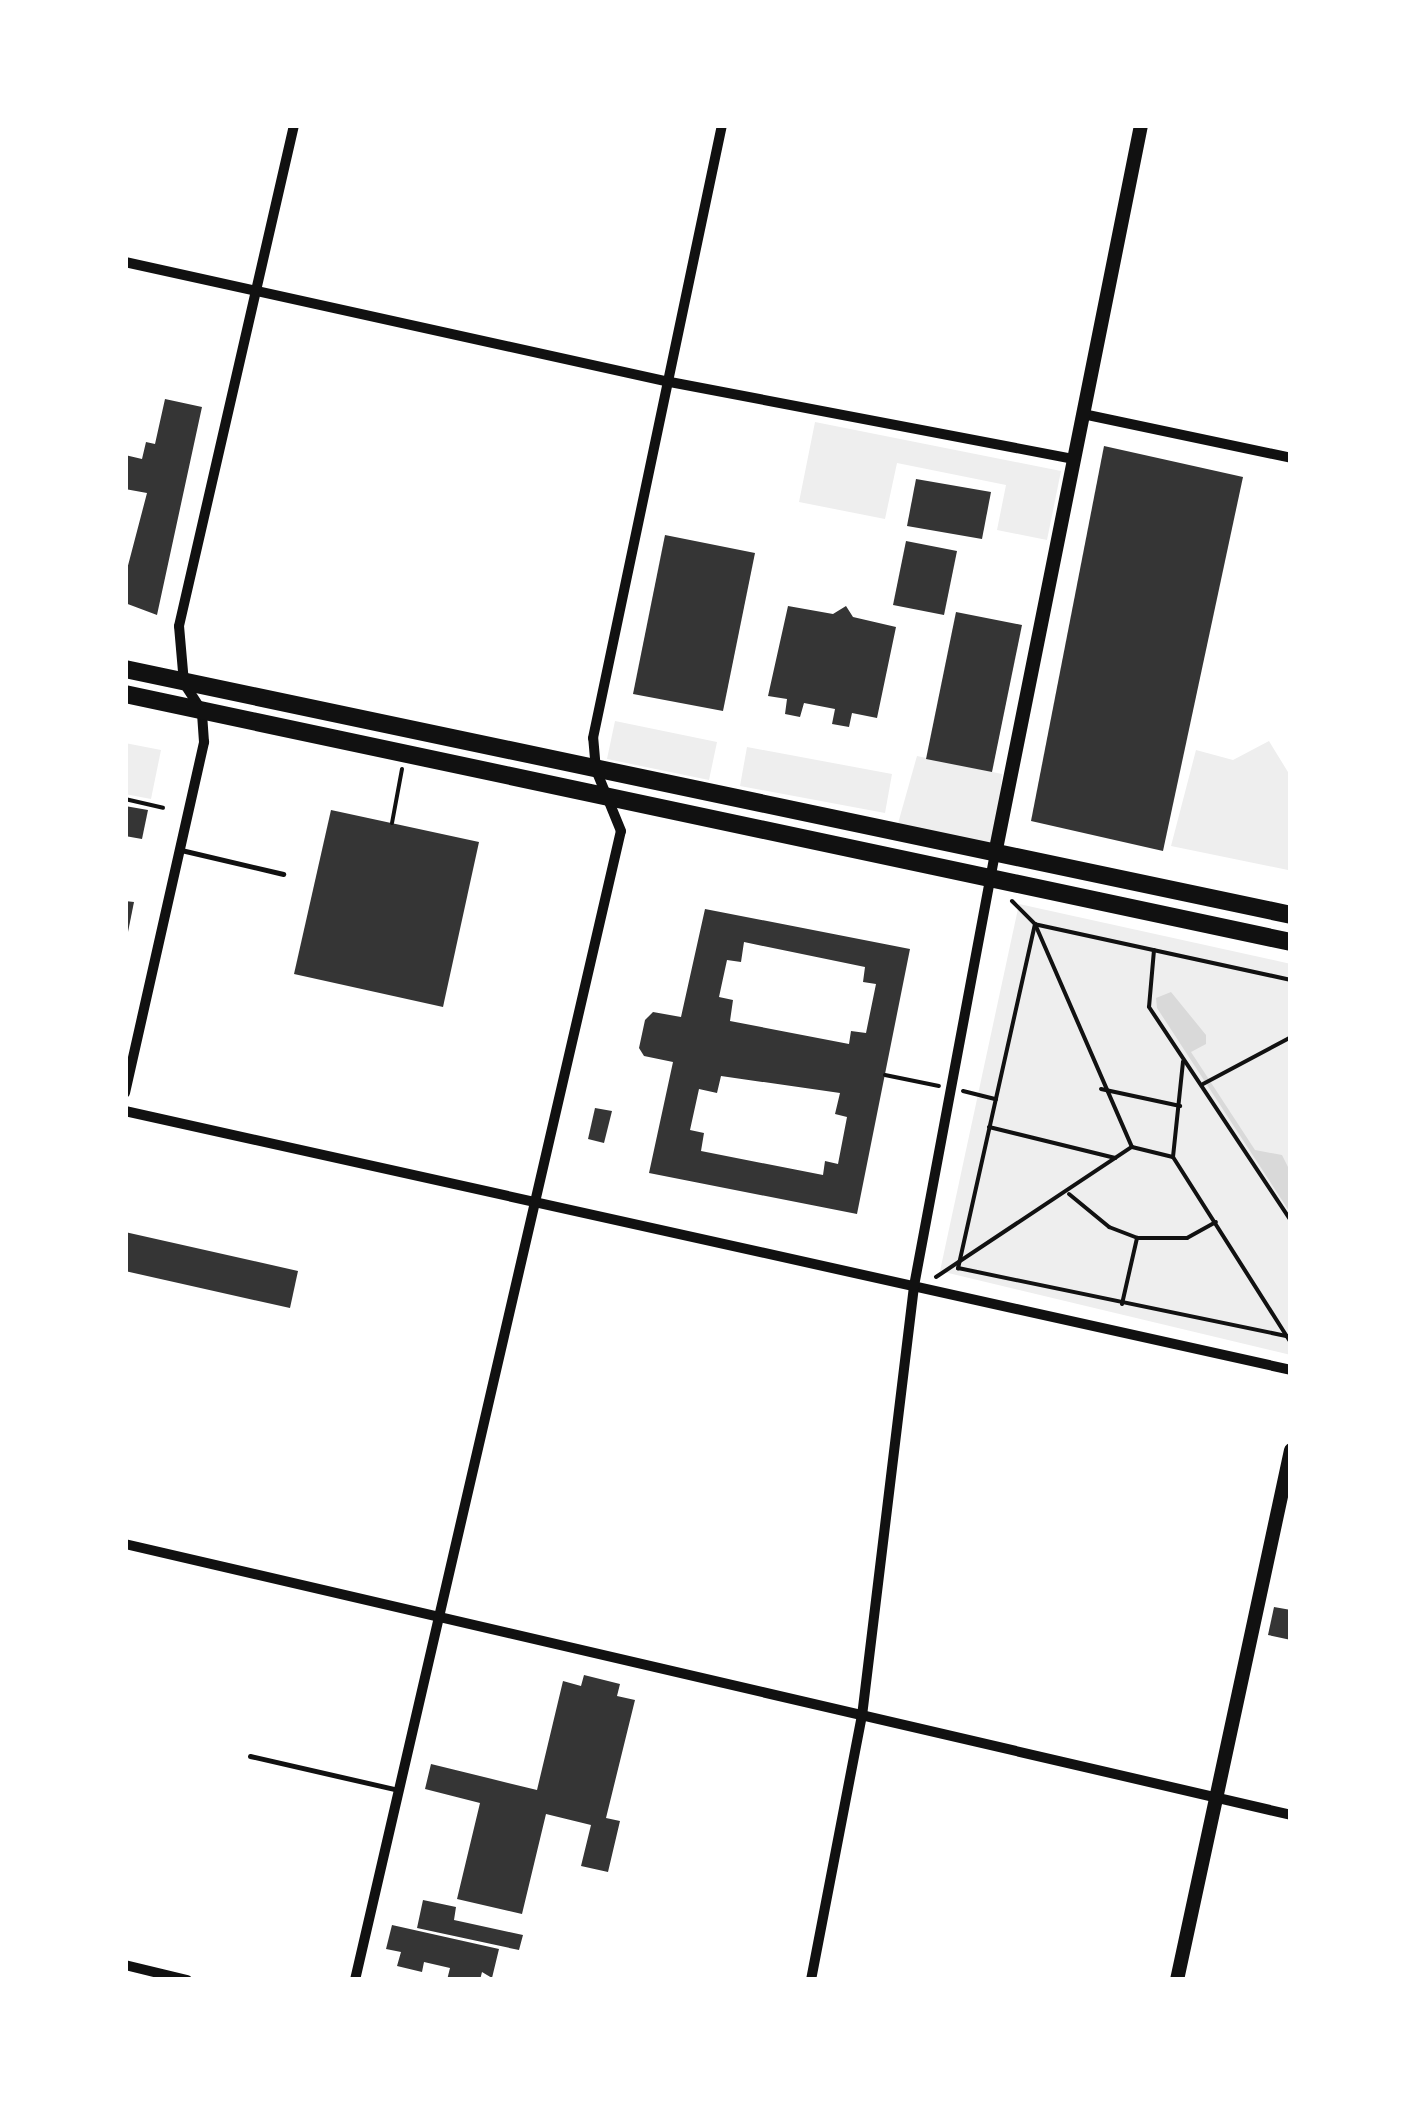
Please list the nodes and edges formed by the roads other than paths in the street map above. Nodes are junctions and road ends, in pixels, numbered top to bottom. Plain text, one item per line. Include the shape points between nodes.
1 (294, 125) edge
2 (722, 125) edge
3 (1141, 125) edge
4 (125, 262) edge
5 (256, 294) junction
6 (670, 382) junction
7 (1083, 414) junction
8 (1291, 458) edge
9 (1073, 459) junction
10 (125, 669) edge
11 (184, 683) junction
12 (125, 694) edge
13 (202, 712) junction
14 (596, 770) junction
15 (614, 801) junction
16 (178, 849) junction
17 (996, 854) junction
18 (283, 874) dead end
19 (990, 881) junction
20 (1291, 915) edge
21 (1291, 942) edge
22 (125, 1093) edge
23 (125, 1110) edge
24 (536, 1206) junction
25 (914, 1286) junction
26 (1291, 1370) edge
27 (1291, 1450) edge
28 (125, 1544) edge
29 (441, 1619) junction
30 (862, 1716) junction
31 (250, 1756) dead end
32 (400, 1790) junction
33 (1216, 1800) junction
34 (1291, 1815) edge
35 (125, 1965) edge
36 (187, 1980) edge
37 (355, 1980) edge
38 (811, 1980) edge
39 (1177, 1980) edge

1 - 5 street
2 - 6 street
3 - 7 street
4 - 5 street
5 - 6 street
5 - 11 street via 179,626
6 - 9 street
6 - 14 street via 593,738
7 - 8 street
7 - 9 street
9 - 17 street
10 - 11 main road
11 - 13 street
11 - 14 main road
12 - 13 main road
13 - 15 main road
13 - 16 street via 204,742
14 - 15 street
14 - 17 main road
15 - 19 main road
15 - 24 street via 621,831
16 - 18 lane
16 - 22 street
17 - 19 street
17 - 20 main road
19 - 21 main road
19 - 25 street
23 - 24 street
24 - 25 street
24 - 29 street
25 - 26 street
25 - 30 street
27 - 33 street
28 - 29 street
29 - 30 street
29 - 32 street
30 - 33 street
30 - 38 street
31 - 32 lane
32 - 37 street
33 - 34 street
33 - 39 street
35 - 36 street

